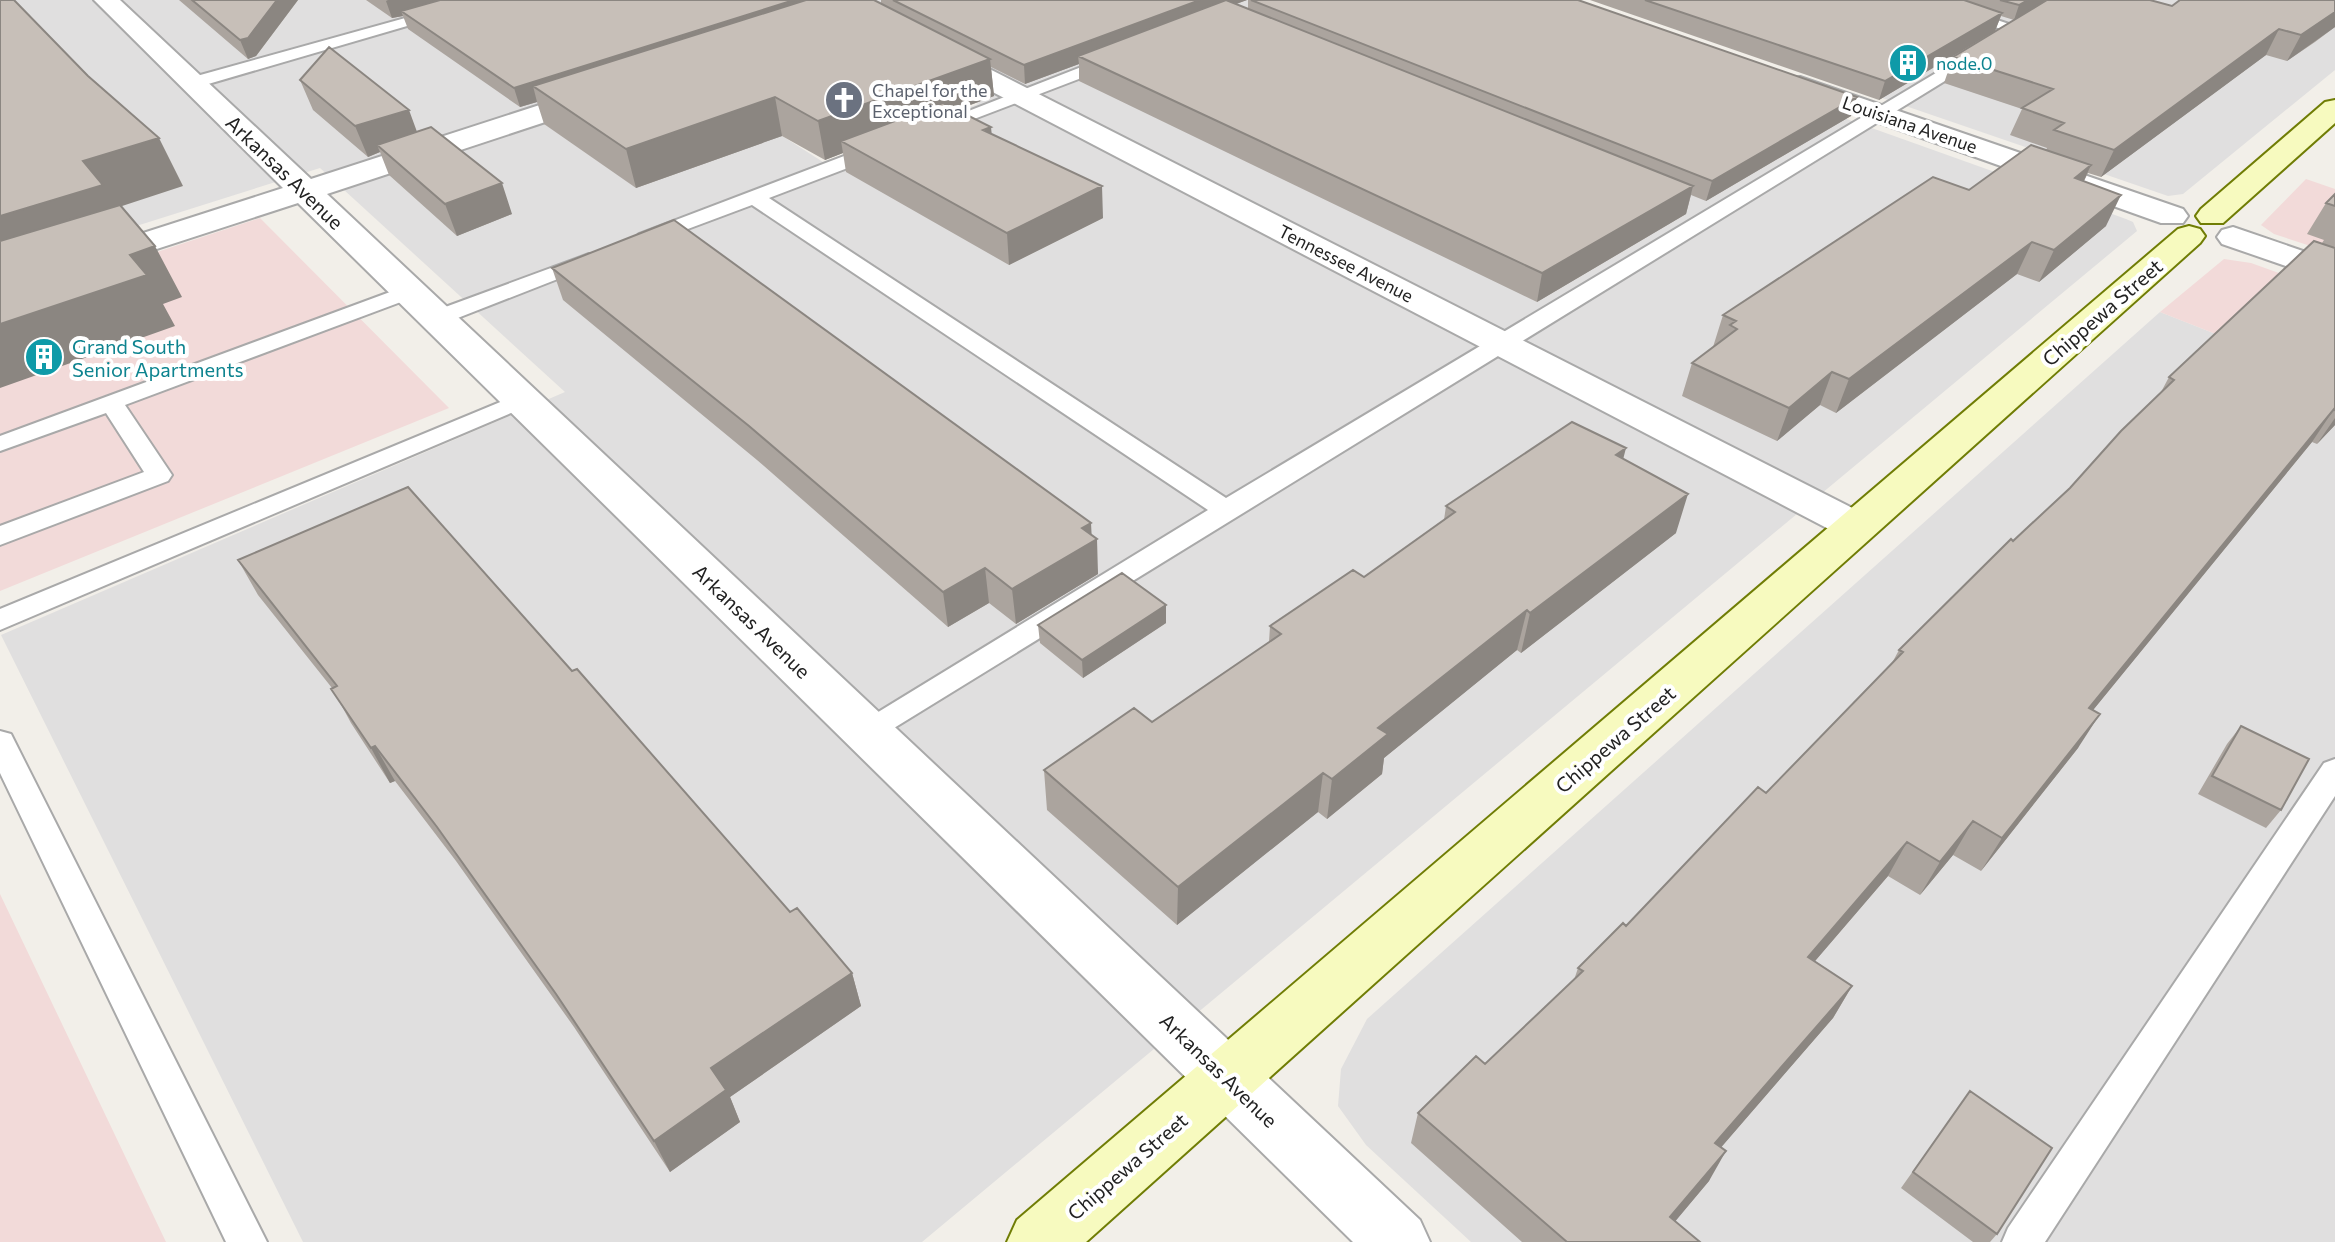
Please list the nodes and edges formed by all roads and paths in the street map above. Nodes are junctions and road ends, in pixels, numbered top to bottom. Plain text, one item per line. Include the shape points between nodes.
1 (106, 0) edge
2 (889, 0) edge
3 (1920, 0) edge
4 (476, 1) edge
5 (839, 10) edge
6 (2040, 15) edge
7 (2016, 29) junction
8 (1137, 51) edge
9 (1779, 78) edge
10 (192, 83) junction
11 (632, 84) edge
12 (1020, 95) junction
13 (2335, 108) edge
14 (1880, 113) junction
15 (305, 191) junction
16 (754, 197) junction
17 (1684, 203) edge
18 (1714, 215) junction
19 (2201, 226) junction
20 (2335, 273) edge
21 (0, 290) edge
22 (423, 305) junction
23 (1502, 344) junction
24 (522, 400) junction
25 (111, 402) junction
26 (0, 444) edge
27 (1226, 510) junction
28 (1857, 527) junction
29 (0, 536) edge
30 (0, 620) edge
31 (868, 733) junction
32 (0, 742) edge
33 (2335, 771) edge
34 (1227, 1077) junction
35 (247, 1242) edge
36 (1039, 1242) edge
37 (1398, 1242) edge
38 (2022, 1242) edge

1 - 10 street, Arkansas Avenue
2 - 5 street
3 - 7 lane
4 - 10 lane
5 - 12 street, Tennessee Avenue
6 - 7 lane
7 - 14 lane
8 - 12 lane
9 - 14 street, Louisiana Avenue
10 - 15 street, Arkansas Avenue
11 - 15 street
12 - 16 lane
12 - 23 street, Tennessee Avenue
13 - 19 main road, Chippewa Street
14 - 18 lane
14 - 19 street, Louisiana Avenue
15 - 21 street
15 - 22 street, Arkansas Avenue
16 - 22 lane via 617,249
16 - 27 lane
17 - 18 lane
18 - 23 lane
19 - 20 street, Louisiana Avenue
19 - 28 main road, Chippewa Street
22 - 24 street, Arkansas Avenue
22 - 25 lane
23 - 27 lane
23 - 28 street, Tennessee Avenue
24 - 30 lane
24 - 31 street, Arkansas Avenue
25 - 26 lane
25 - 29 lane via 159,475
27 - 31 lane
28 - 34 main road, Chippewa Street
31 - 34 street, Arkansas Avenue
32 - 35 lane
33 - 38 lane
34 - 36 main road, Chippewa Street
34 - 37 street, Arkansas Avenue

